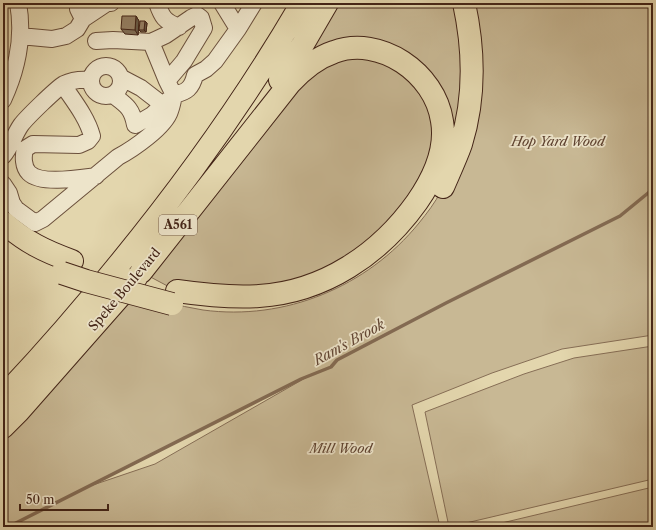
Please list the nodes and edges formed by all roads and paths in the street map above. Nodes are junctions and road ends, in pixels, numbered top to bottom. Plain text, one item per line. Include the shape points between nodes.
1 (18, 3) edge
2 (78, 3) edge
3 (107, 3) edge
4 (111, 3) edge
5 (158, 3) edge
6 (222, 3) edge
7 (254, 3) edge
8 (302, 3) edge
9 (327, 3) edge
10 (464, 3) edge
11 (80, 24) junction
12 (179, 27) junction
13 (238, 30) junction
14 (20, 36) junction
15 (96, 41) junction
16 (151, 42) junction
17 (184, 61) junction
18 (106, 66) junction
19 (195, 75) junction
20 (122, 78) junction
21 (91, 80) junction
22 (63, 85) junction
23 (168, 94) junction
24 (113, 96) junction
25 (3, 100) edge
26 (135, 125) junction
27 (132, 149) junction
28 (3, 156) edge
29 (96, 176) junction
30 (3, 184) edge
31 (3, 222) edge
32 (3, 241) edge
33 (67, 267) junction
34 (141, 272) junction
35 (175, 297) junction
36 (3, 397) edge
37 (3, 427) edge

1 - 14 street
2 - 11 street
3 - 4 street
3 - 11 street
5 - 12 street via 162,18
6 - 13 street
7 - 13 street
8 - 36 highway, Speke Boulevard / A561 via 226,123 160,214 93,296
9 - 34 highway, Speke Boulevard / A561 via 238,143
10 - 35 highway via 469,27 471,84 461,144 441,192 410,234 372,269 349,283 301,302 262,310 204,310
11 - 14 street via 66,36 52,39
11 - 15 street
12 - 16 street
12 - 17 street via 197,16 201,18 204,28
13 - 19 street via 215,61
14 - 25 street via 15,71
15 - 16 street
15 - 18 street
16 - 23 street
17 - 19 street
17 - 23 street
18 - 20 street via 113,67
18 - 21 street via 93,73
19 - 23 street via 188,89 181,93
20 - 23 street via 142,88
20 - 24 street via 122,84
21 - 22 street via 82,79
21 - 24 street via 95,92 100,96
22 - 28 street via 22,123
22 - 29 street via 90,128 92,136 79,145 33,144 25,149 24,164 28,173 37,178 55,180
23 - 26 street via 152,114
23 - 27 street via 170,111 164,122
24 - 26 street via 128,106
26 - 27 street
27 - 29 street
29 - 30 street via 35,223 16,209
31 - 33 highway via 25,240
32 - 33 highway via 18,251
33 - 35 highway
34 - 35 highway via 290,83 318,58 335,51 370,48 408,66 424,81 436,99 442,120 443,140 436,168 422,194 405,219 385,241 338,274 309,286 260,296
34 - 37 highway, Speke Boulevard / A561

